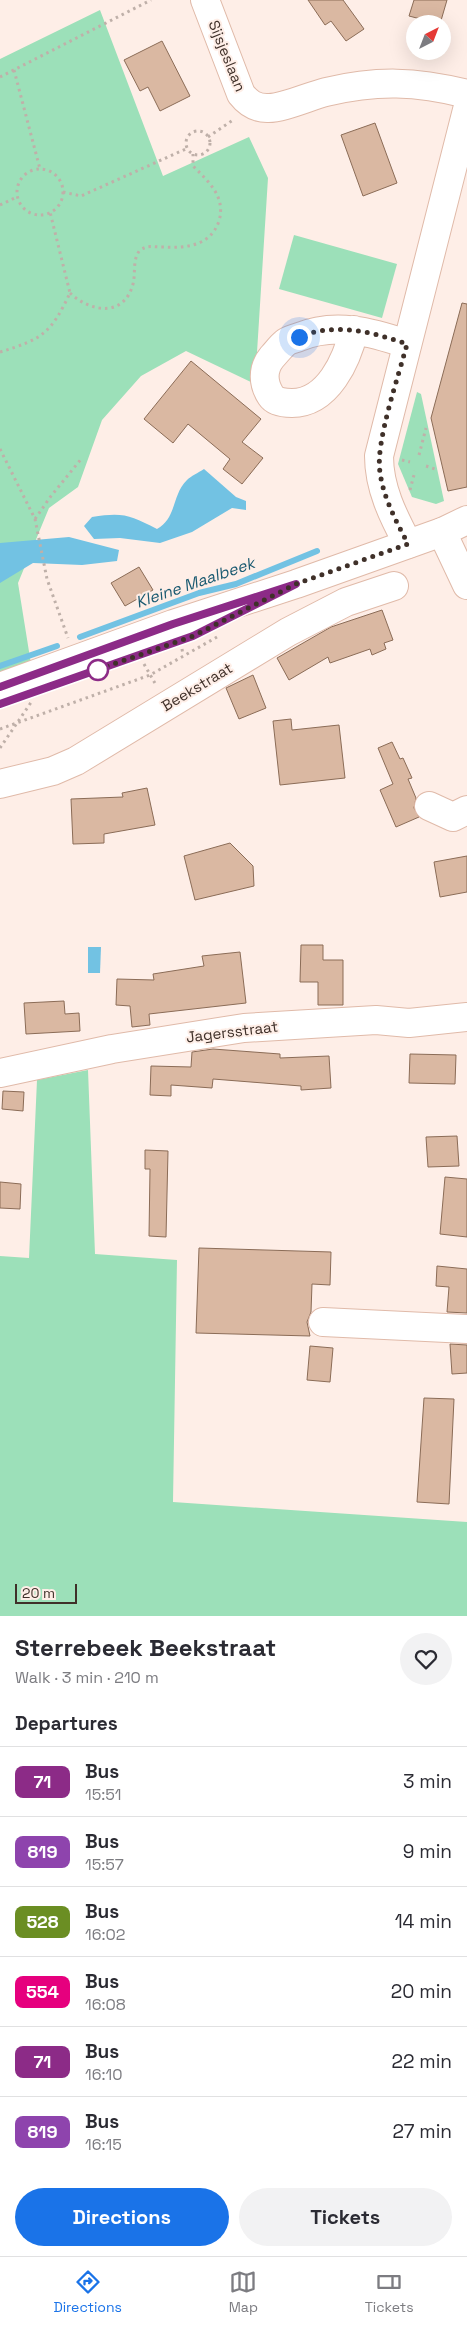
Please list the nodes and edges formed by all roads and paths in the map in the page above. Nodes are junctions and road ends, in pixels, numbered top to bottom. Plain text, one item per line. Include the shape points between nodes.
1 (151, 0) edge
2 (205, 0) edge
3 (14, 70) junction
4 (0, 77) edge
5 (467, 94) edge
6 (252, 105) junction
7 (467, 110) edge
8 (208, 136) junction
9 (188, 148) junction
10 (193, 154) junction
11 (40, 169) junction
12 (63, 192) junction
13 (17, 197) junction
14 (0, 205) edge
15 (50, 212) junction
16 (70, 293) junction
17 (354, 330) dead end
18 (407, 344) junction
19 (0, 352) edge
20 (426, 428) dead end
21 (0, 449) edge
22 (419, 455) dead end
23 (82, 458) dead end
24 (426, 466) dead end
25 (435, 469) dead end
26 (35, 519) junction
27 (467, 520) edge
28 (442, 532) junction
29 (408, 544) junction
30 (467, 585) edge
31 (394, 586) dead end
32 (222, 634) dead end
33 (182, 649) dead end
34 (183, 655) junction
35 (76, 661) junction
36 (144, 664) dead end
37 (150, 675) junction
38 (0, 687) edge
39 (39, 690) junction
40 (160, 690) dead end
41 (8, 714) edge
42 (0, 729) edge
43 (0, 748) edge
44 (0, 784) edge
45 (429, 806) dead end
46 (467, 810) edge
47 (467, 1017) edge
48 (0, 1073) edge
49 (323, 1322) dead end
50 (467, 1329) edge

1 - 3 path
2 - 6 street, Sijsjeslaan via 241,94
3 - 4 path
3 - 11 path
5 - 6 street via 435,86 373,83 325,92 269,109
6 - 8 path
7 - 18 street
8 - 9 path via 198,131 190,134 186,141
8 - 10 path via 210,144 207,151
9 - 10 path
9 - 12 path via 81,196
10 - 16 path via 193,166 216,191 221,204 211,236 194,246 151,246 140,250 134,259 134,284 126,298 114,307 90,307
11 - 12 path via 54,173
11 - 13 path via 27,172 22,177
12 - 15 path via 59,204
13 - 14 path
13 - 15 path via 30,213
15 - 16 path
16 - 19 path via 52,327 34,340
17 - 18 street via 379,334
18 - 29 street via 379,456 382,484
20 - 22 path
21 - 26 path
23 - 26 path
24 - 25 path
26 - 35 path via 44,565
27 - 28 street
28 - 29 street
28 - 30 street
29 - 35 street via 296,584 193,636
31 - 44 street, Beekstraat via 346,602 295,628 76,761 53,771
32 - 34 path
33 - 34 path
34 - 37 path
35 - 38 street
35 - 39 street
36 - 37 path
37 - 40 path
37 - 41 path
39 - 41 street
39 - 41 path
41 - 42 path
41 - 43 path
45 - 46 street via 453,817
47 - 48 street, Jagersstraat via 409,1023 376,1020 244,1028 112,1049
49 - 50 street

